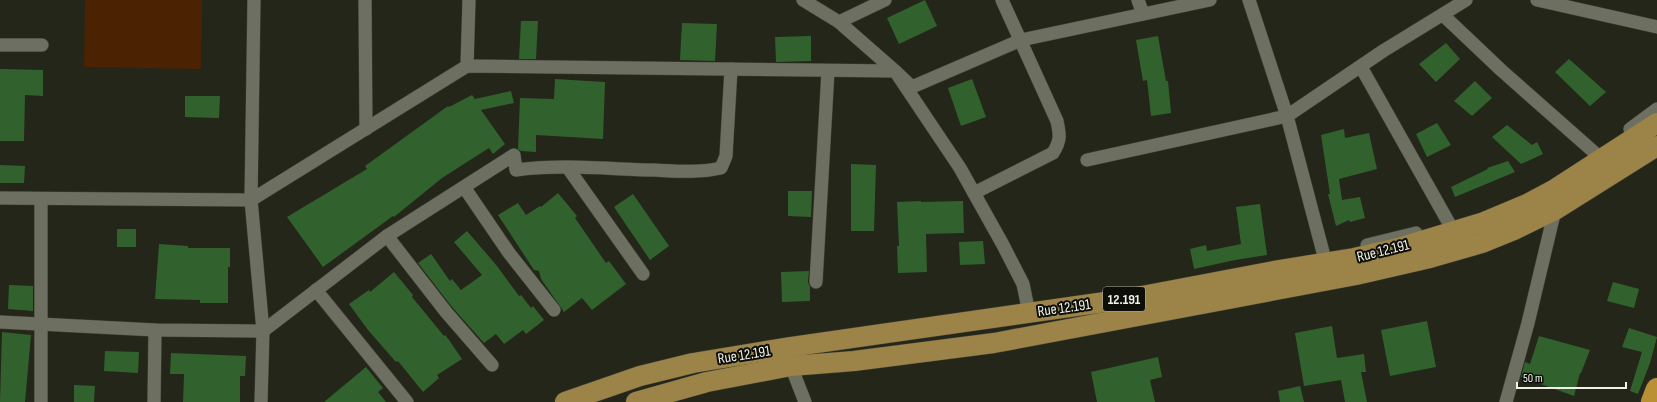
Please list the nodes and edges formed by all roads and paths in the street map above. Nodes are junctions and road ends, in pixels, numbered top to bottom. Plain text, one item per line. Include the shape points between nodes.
1 (254, 0) edge
2 (365, 0) edge
3 (469, 0) edge
4 (803, 0) edge
5 (885, 0) edge
6 (1002, 0) edge
7 (1138, 0) edge
8 (1210, 0) edge
9 (1249, 0) edge
10 (1466, 0) edge
11 (1537, 0) edge
12 (1144, 14) junction
13 (1443, 15) junction
14 (839, 22) junction
15 (1657, 27) edge
16 (1021, 40) junction
17 (0, 45) edge
18 (42, 45) dead end
19 (467, 66) junction
20 (1361, 67) junction
21 (731, 69) junction
22 (828, 70) junction
23 (895, 72) junction
24 (1657, 110) edge
25 (1287, 116) junction
26 (1657, 122) edge
27 (366, 129) junction
28 (1657, 146) edge
29 (1595, 153) junction
30 (1087, 160) dead end
31 (568, 168) junction
32 (464, 187) junction
33 (974, 193) junction
34 (0, 198) edge
35 (41, 198) junction
36 (251, 200) junction
37 (1555, 210) junction
38 (1450, 225) junction
39 (387, 236) junction
40 (1324, 256) junction
41 (1279, 270) junction
42 (643, 274) dead end
43 (816, 282) dead end
44 (316, 290) junction
45 (554, 310) dead end
46 (1029, 313) junction
47 (0, 322) edge
48 (41, 323) junction
49 (155, 330) junction
50 (263, 331) junction
51 (492, 365) dead end
52 (791, 366) junction
53 (1657, 389) edge
54 (639, 401) edge
55 (41, 402) edge
56 (154, 402) edge
57 (261, 402) edge
58 (407, 402) edge
59 (565, 402) edge
60 (805, 402) edge
61 (1506, 402) edge
62 (1652, 402) edge

1 - 36 street
2 - 27 street
3 - 19 street
4 - 14 street
5 - 14 street
6 - 16 street
7 - 12 street
8 - 12 street
9 - 25 street
10 - 13 street
11 - 15 street
12 - 16 street
13 - 20 street
13 - 29 street
14 - 23 street
16 - 23 street via 912,87
16 - 33 street via 1057,121 1059,144 1053,153
17 - 18 street
19 - 21 street
19 - 27 street
20 - 25 street
20 - 38 street
21 - 22 street
21 - 31 street via 726,156 721,168 708,171
22 - 23 street
22 - 43 street
23 - 33 street
24 - 29 street
25 - 30 street
25 - 40 street
26 - 41 main road, Rue 12.191 / 12.191 via 1555,189 1484,222 1398,248
27 - 36 street
28 - 37 main road, Rue 12.191
29 - 38 street via 1561,176 1525,194
31 - 32 street via 516,170 514,155
31 - 42 street
32 - 39 street
32 - 45 street via 509,253
33 - 46 street via 1023,284
34 - 35 street
35 - 36 street
35 - 48 street
36 - 50 street
37 - 52 main road, Rue 12.191 via 1482,243 1356,275 994,343 854,361
37 - 61 street
38 - 40 street
39 - 44 street
39 - 51 street via 446,312
40 - 41 street
41 - 46 main road, Rue 12.191 / 12.191 via 1126,299
44 - 50 street
44 - 58 street
46 - 59 main road, Rue 12.191 / 12.191 via 693,363 640,376
47 - 48 street
48 - 49 street
48 - 55 street
49 - 50 street
49 - 56 street
50 - 57 street
52 - 54 main road, Rue 12.191 via 707,382
52 - 60 street
53 - 62 highway

